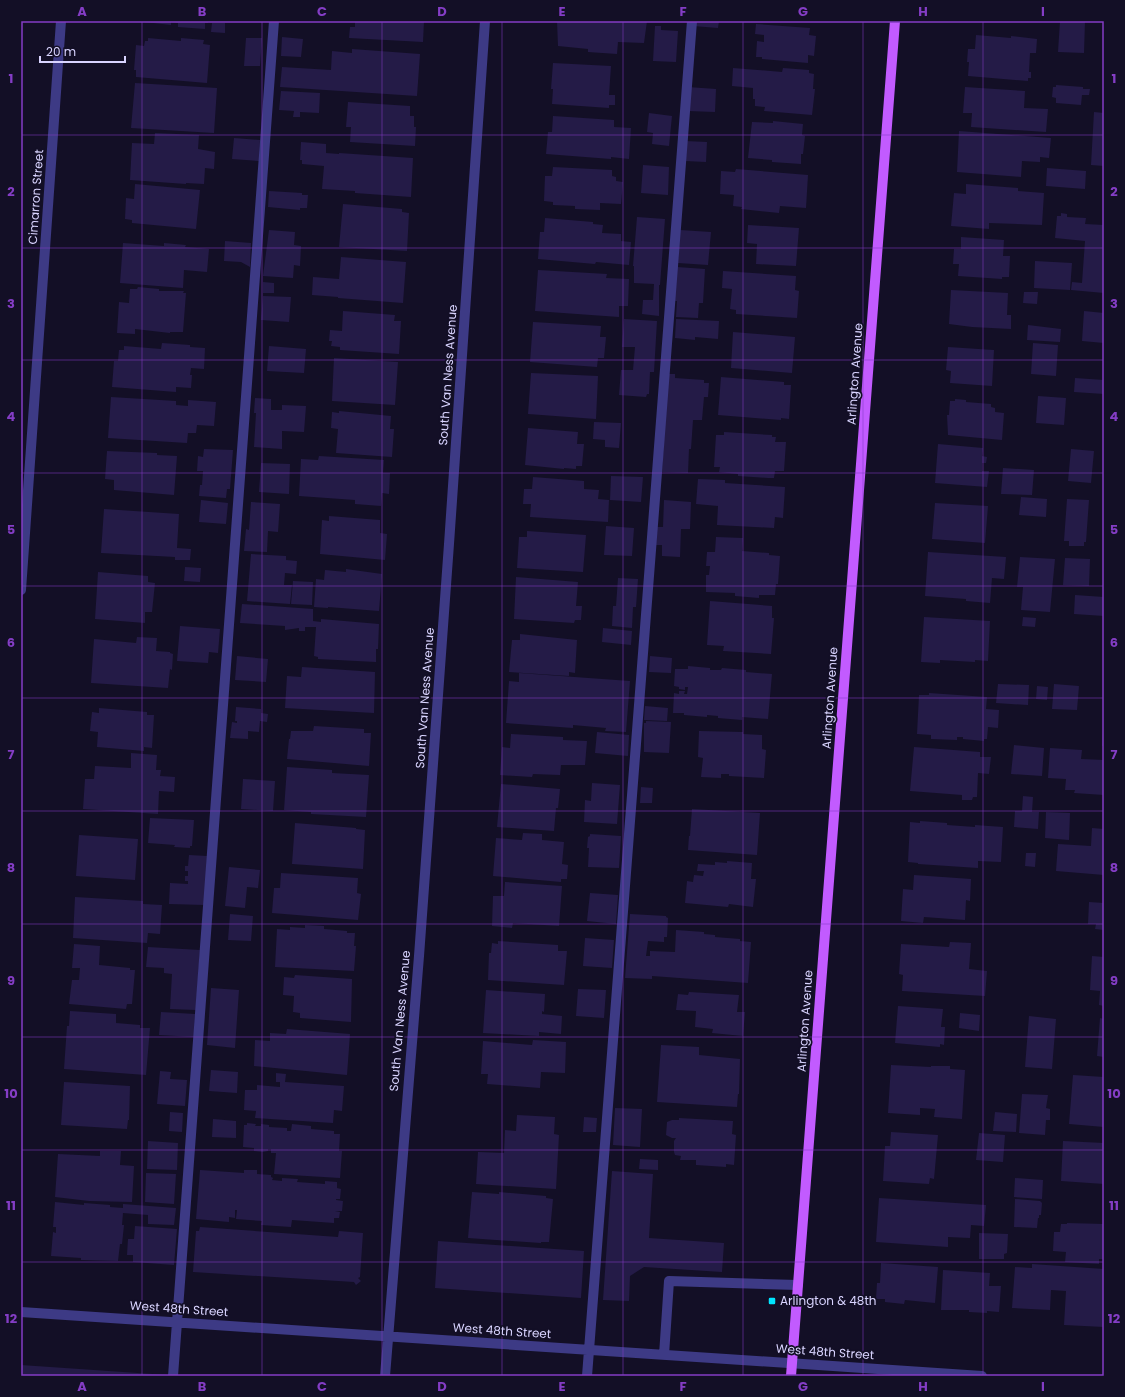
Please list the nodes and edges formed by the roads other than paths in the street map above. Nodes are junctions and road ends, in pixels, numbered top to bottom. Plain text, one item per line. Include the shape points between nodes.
1 (61, 21) edge
2 (274, 21) edge
3 (485, 21) edge
4 (692, 21) edge
5 (895, 21) edge
6 (21, 590) edge
7 (798, 1285) junction
8 (21, 1312) edge
9 (177, 1323) junction
10 (388, 1336) junction
11 (589, 1350) junction
12 (664, 1355) junction
13 (792, 1363) junction
14 (173, 1376) edge
15 (385, 1376) edge
16 (587, 1376) edge
17 (791, 1376) edge
18 (982, 1376) edge

1 - 6 street, Cimarron Street
2 - 9 street
3 - 10 street, South Van Ness Avenue via 429,821
4 - 11 street
5 - 7 main road, Arlington Avenue
7 - 12 street via 669,1281
7 - 13 main road, Arlington Avenue
8 - 9 street, West 48th Street
9 - 10 street, West 48th Street
9 - 14 street
10 - 11 street, West 48th Street
10 - 15 street, South Van Ness Avenue
11 - 12 street, West 48th Street
11 - 16 street
12 - 13 street, West 48th Street
13 - 17 main road, Arlington Avenue
13 - 18 street, West 48th Street

